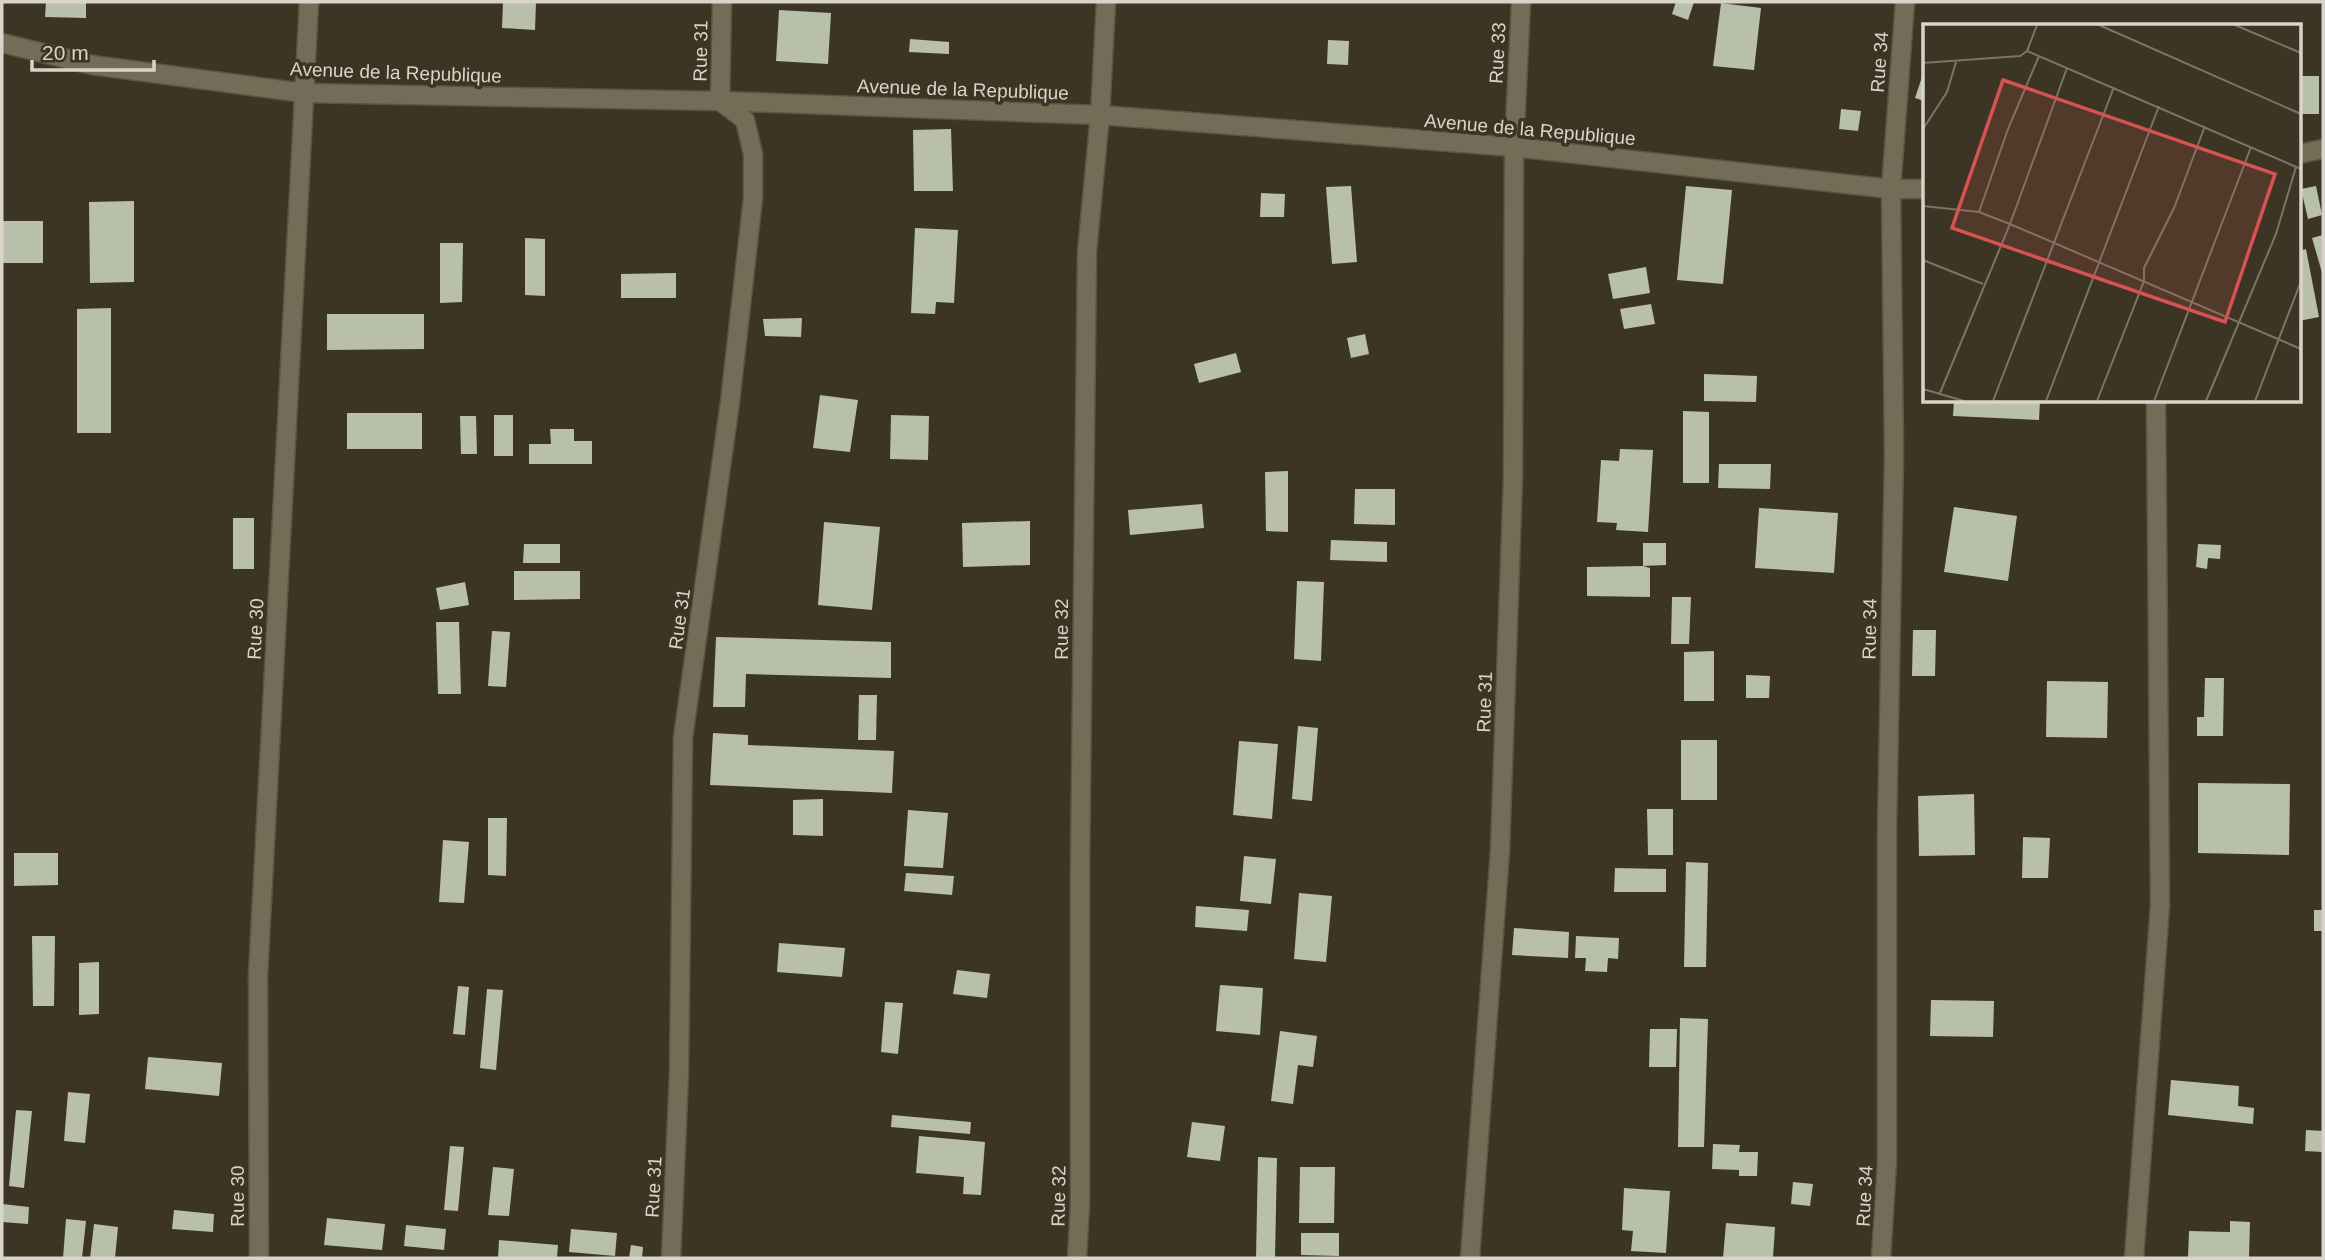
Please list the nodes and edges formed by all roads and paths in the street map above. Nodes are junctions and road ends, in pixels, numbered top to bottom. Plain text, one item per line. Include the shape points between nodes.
1 (309, 2) edge
2 (722, 2) edge
3 (1106, 2) edge
4 (1521, 2) edge
5 (1905, 2) edge
6 (2, 43) edge
7 (304, 93) junction
8 (720, 101) junction
9 (1100, 115) junction
10 (1514, 147) junction
11 (2323, 149) edge
12 (2300, 154) edge
13 (1891, 189) junction
14 (1923, 189) edge
15 (2156, 402) edge
16 (258, 1258) edge
17 (671, 1258) edge
18 (1077, 1258) edge
19 (1470, 1258) edge
20 (1881, 1258) edge
21 (2134, 1258) edge

1 - 7 street, Rue 30
2 - 8 street, Rue 31
3 - 9 street, Rue 32
4 - 10 street, Rue 33
5 - 13 street, Rue 34
6 - 7 street, Avenue de la Republique via 92,65
7 - 8 street, Avenue de la Republique
7 - 16 street, Rue 30 via 258,976
8 - 9 street, Avenue de la Republique
8 - 17 street, Rue 31 via 745,120 753,154 753,198 683,738 679,1074
9 - 10 street, Avenue de la Republique
9 - 18 street, Rue 32 via 1087,251
10 - 13 street, Avenue de la Republique
10 - 19 street, Rue 31 via 1513,478 1500,850
11 - 12 street
13 - 14 street, Avenue de la Republique
13 - 20 street, Rue 34 via 1894,455 1886,829 1887,1162
15 - 21 street via 2160,905

